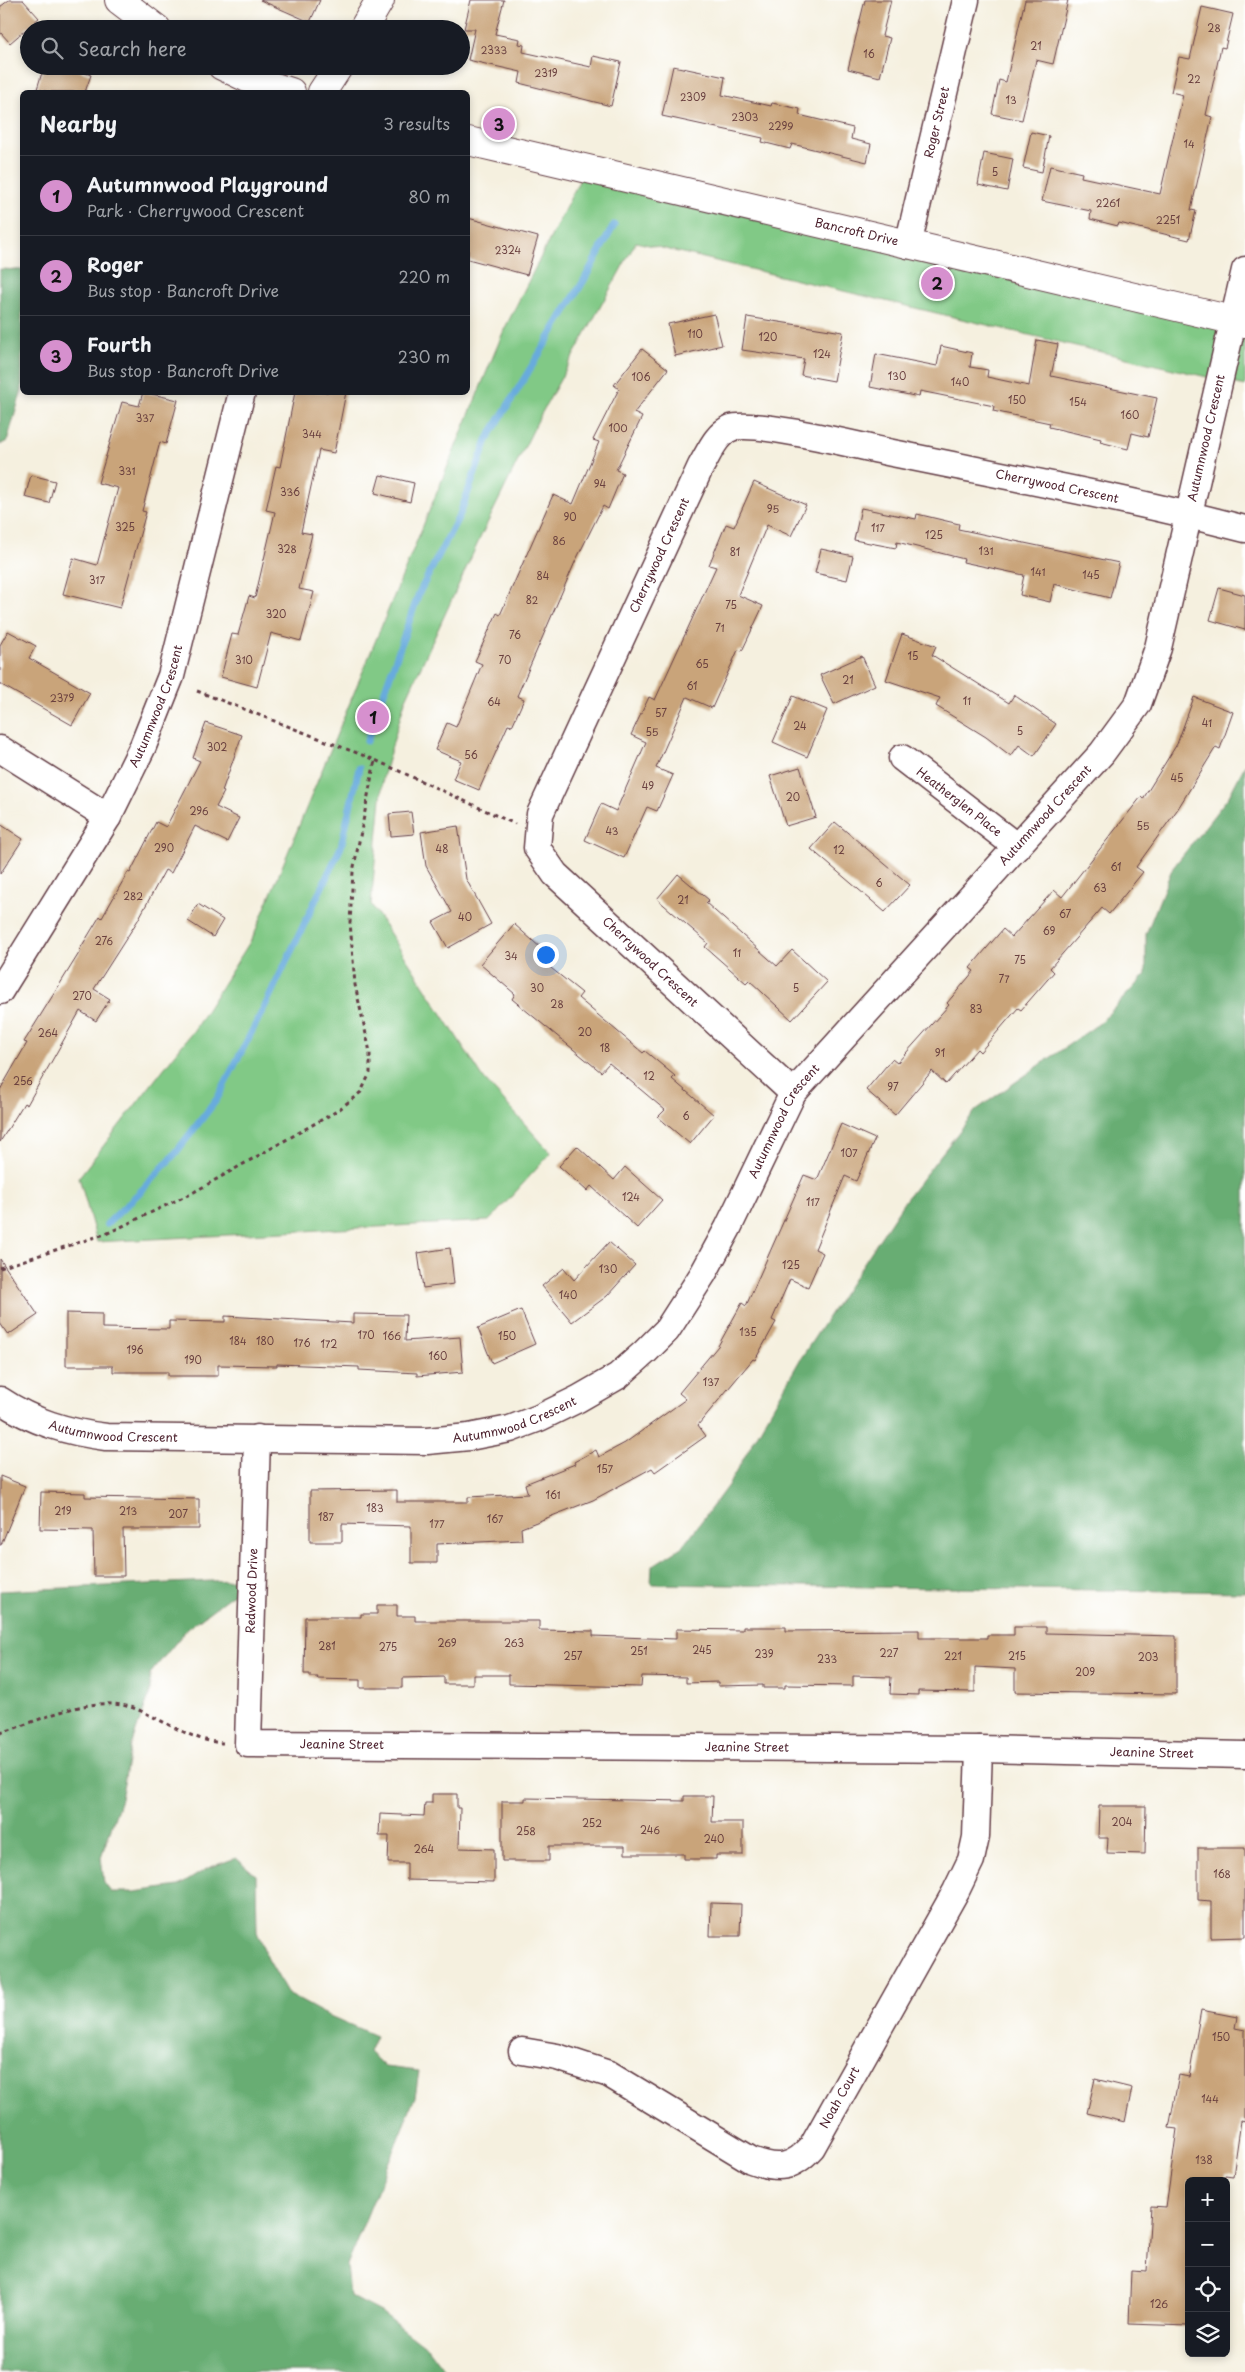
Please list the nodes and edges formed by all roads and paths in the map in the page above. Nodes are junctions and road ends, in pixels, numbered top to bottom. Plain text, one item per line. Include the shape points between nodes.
1 (119, 0) edge
2 (380, 0) edge
3 (966, 0) edge
4 (145, 20) edge
5 (368, 20) edge
6 (241, 75) edge
7 (333, 75) edge
8 (285, 90) edge
9 (323, 90) edge
10 (470, 141) edge
11 (908, 245) junction
12 (1245, 270) edge
13 (1239, 321) edge
14 (241, 395) edge
15 (1190, 515) junction
16 (1245, 529) edge
17 (197, 692) dead end
18 (0, 749) edge
19 (902, 758) dead end
20 (375, 760) junction
21 (108, 817) junction
22 (536, 834) junction
23 (1017, 847) junction
24 (0, 991) edge
25 (792, 1093) junction
26 (0, 1268) edge
27 (0, 1400) edge
28 (257, 1438) junction
29 (0, 1733) edge
30 (248, 1744) junction
31 (979, 1749) junction
32 (1245, 1755) edge
33 (522, 2051) dead end

1 - 4 main road
2 - 5 main road
3 - 11 street, Roger Street
6 - 8 main road
7 - 9 main road
10 - 11 main road, Bancroft Drive
11 - 13 main road, Bancroft Drive
12 - 13 street, Autumnwood Crescent
13 - 15 street, Autumnwood Crescent
14 - 21 street, Autumnwood Crescent via 171,676 143,746
15 - 16 street, Cherrywood Crescent
15 - 22 street, Cherrywood Crescent via 819,438 752,426 732,428 722,434 701,466 540,814
15 - 23 street, Autumnwood Crescent via 1158,648 1138,704 1102,753
17 - 20 path
18 - 21 street
19 - 23 street, Heatherglen Place
20 - 22 path
20 - 26 path via 354,872 350,922 355,985 370,1052 370,1073 361,1092 337,1111 194,1192 108,1233
21 - 24 street, Autumnwood Crescent
22 - 25 street, Cherrywood Crescent via 537,848 555,874
23 - 25 street, Autumnwood Crescent
25 - 28 street, Autumnwood Crescent via 728,1228 685,1304 667,1330 618,1376 539,1418 510,1429 469,1437 427,1441
27 - 28 street, Autumnwood Crescent via 39,1422 76,1433 106,1437
28 - 30 street, Redwood Drive
29 - 30 path via 88,1704 117,1704 138,1710 207,1742
30 - 31 street, Jeanine Street
31 - 32 street, Jeanine Street
31 - 33 street, Noah Court via 976,1837 971,1860 812,2147 794,2164 768,2166 751,2160 609,2074 557,2057

